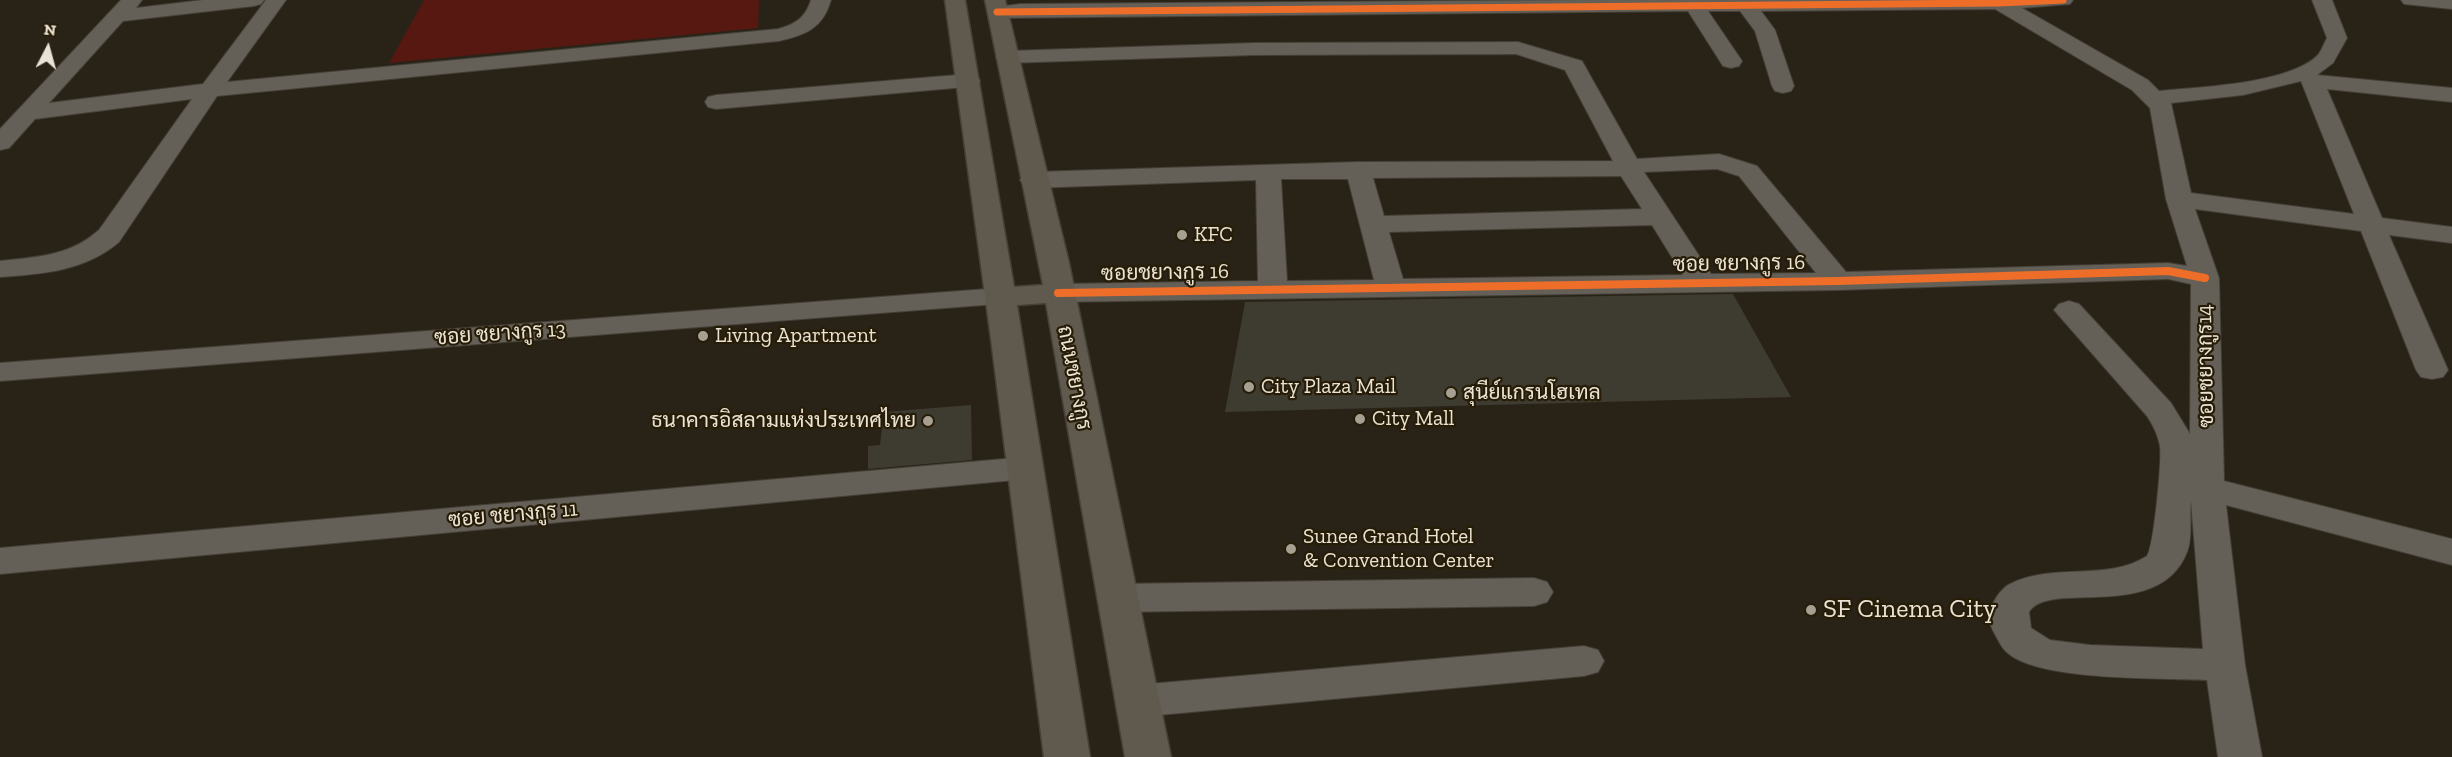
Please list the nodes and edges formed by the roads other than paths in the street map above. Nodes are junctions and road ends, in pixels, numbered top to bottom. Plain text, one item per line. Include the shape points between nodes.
1 (132, 0) edge
2 (254, 0) edge
3 (276, 0) edge
4 (820, 0) edge
5 (955, 0) edge
6 (2063, 0) edge
7 (2322, 0) edge
8 (2411, 0) edge
9 (1996, 1) edge
10 (1660, 2) edge
11 (2452, 3) edge
12 (1694, 5) junction
13 (1746, 5) junction
14 (996, 6) edge
15 (117, 16) junction
16 (1007, 57) junction
17 (1731, 61) dead end
18 (969, 81) junction
19 (1784, 86) dead end
20 (210, 90) junction
21 (2452, 95) edge
22 (2155, 98) junction
23 (716, 102) dead end
24 (27, 113) junction
25 (0, 143) edge
26 (1629, 168) junction
27 (1358, 170) junction
28 (1268, 172) junction
29 (1033, 180) junction
30 (2179, 198) junction
31 (1661, 217) junction
32 (1373, 224) junction
33 (2372, 225) junction
34 (2452, 234) edge
35 (0, 269) edge
36 (2205, 278) junction
37 (1838, 281) junction
38 (1702, 283) junction
39 (1390, 288) junction
40 (1273, 289) junction
41 (1058, 293) junction
42 (1000, 297) junction
43 (2069, 310) dead end
44 (2432, 370) dead end
45 (0, 372) edge
46 (1026, 468) junction
47 (2207, 488) junction
48 (2452, 552) edge
49 (0, 561) edge
50 (1534, 592) dead end
51 (1117, 598) junction
52 (1584, 661) dead end
53 (2225, 665) junction
54 (1137, 701) junction
55 (1067, 757) edge
56 (1148, 757) edge
57 (2240, 757) edge

1 - 15 street
2 - 15 street
3 - 20 street
4 - 20 street via 817,16 805,27 779,35
5 - 18 main road
6 - 9 street
7 - 22 street via 2337,38 2326,59 2311,70 2296,77 2226,91
8 - 11 street
9 - 13 street
9 - 22 street via 2140,85
10 - 12 street
10 - 14 street via 1044,9
12 - 13 street
12 - 17 street
13 - 19 street via 1765,30
14 - 16 main road, ถนนชยางกูร
15 - 24 street
16 - 26 street via 1254,49 1518,48 1574,66
16 - 29 main road, ถนนชยางกูร
18 - 23 street
18 - 42 main road
20 - 24 street
20 - 35 street via 101,244 75,259
21 - 33 street via 2312,81
22 - 30 street, ซอยชยางกูร14 via 2161,106
24 - 25 street
26 - 27 street
26 - 31 street
26 - 37 street via 1719,161 1748,171
27 - 28 street
27 - 32 street
28 - 29 street
28 - 40 street
29 - 41 main road, ถนนชยางกูร
30 - 33 street
30 - 36 street, ซอยชยางกูร14
31 - 32 street
31 - 38 street
32 - 39 street
33 - 34 street
33 - 44 street
36 - 37 street, ซอย ชยางกูร 16 via 2168,271
36 - 47 street, ซอยชยางกูร14
37 - 38 street, ซอย ชยางกูร 16
38 - 39 street, ซอย ชยางกูร 16
39 - 40 street, ซอย ชยางกูร 16
40 - 41 street, ซอยชยางกูร 16
41 - 42 main road
41 - 51 main road, ถนนชยางกูร
42 - 45 street, ซอย ชยางกูร 13
42 - 46 main road
43 - 53 street via 2160,410 2172,429 2179,450 2169,552 2161,567 2145,576 2025,593 2015,600 2008,620 2024,645 2048,654 2086,660
46 - 49 street, ซอย ชยางกูร 11
46 - 55 main road
47 - 48 street
47 - 53 street, ซอยชยางกูร14
50 - 51 street
51 - 54 main road, ถนนชยางกูร
52 - 54 street
53 - 57 street, ซอยชยางกูร14
54 - 56 main road, ถนนชยางกูร

